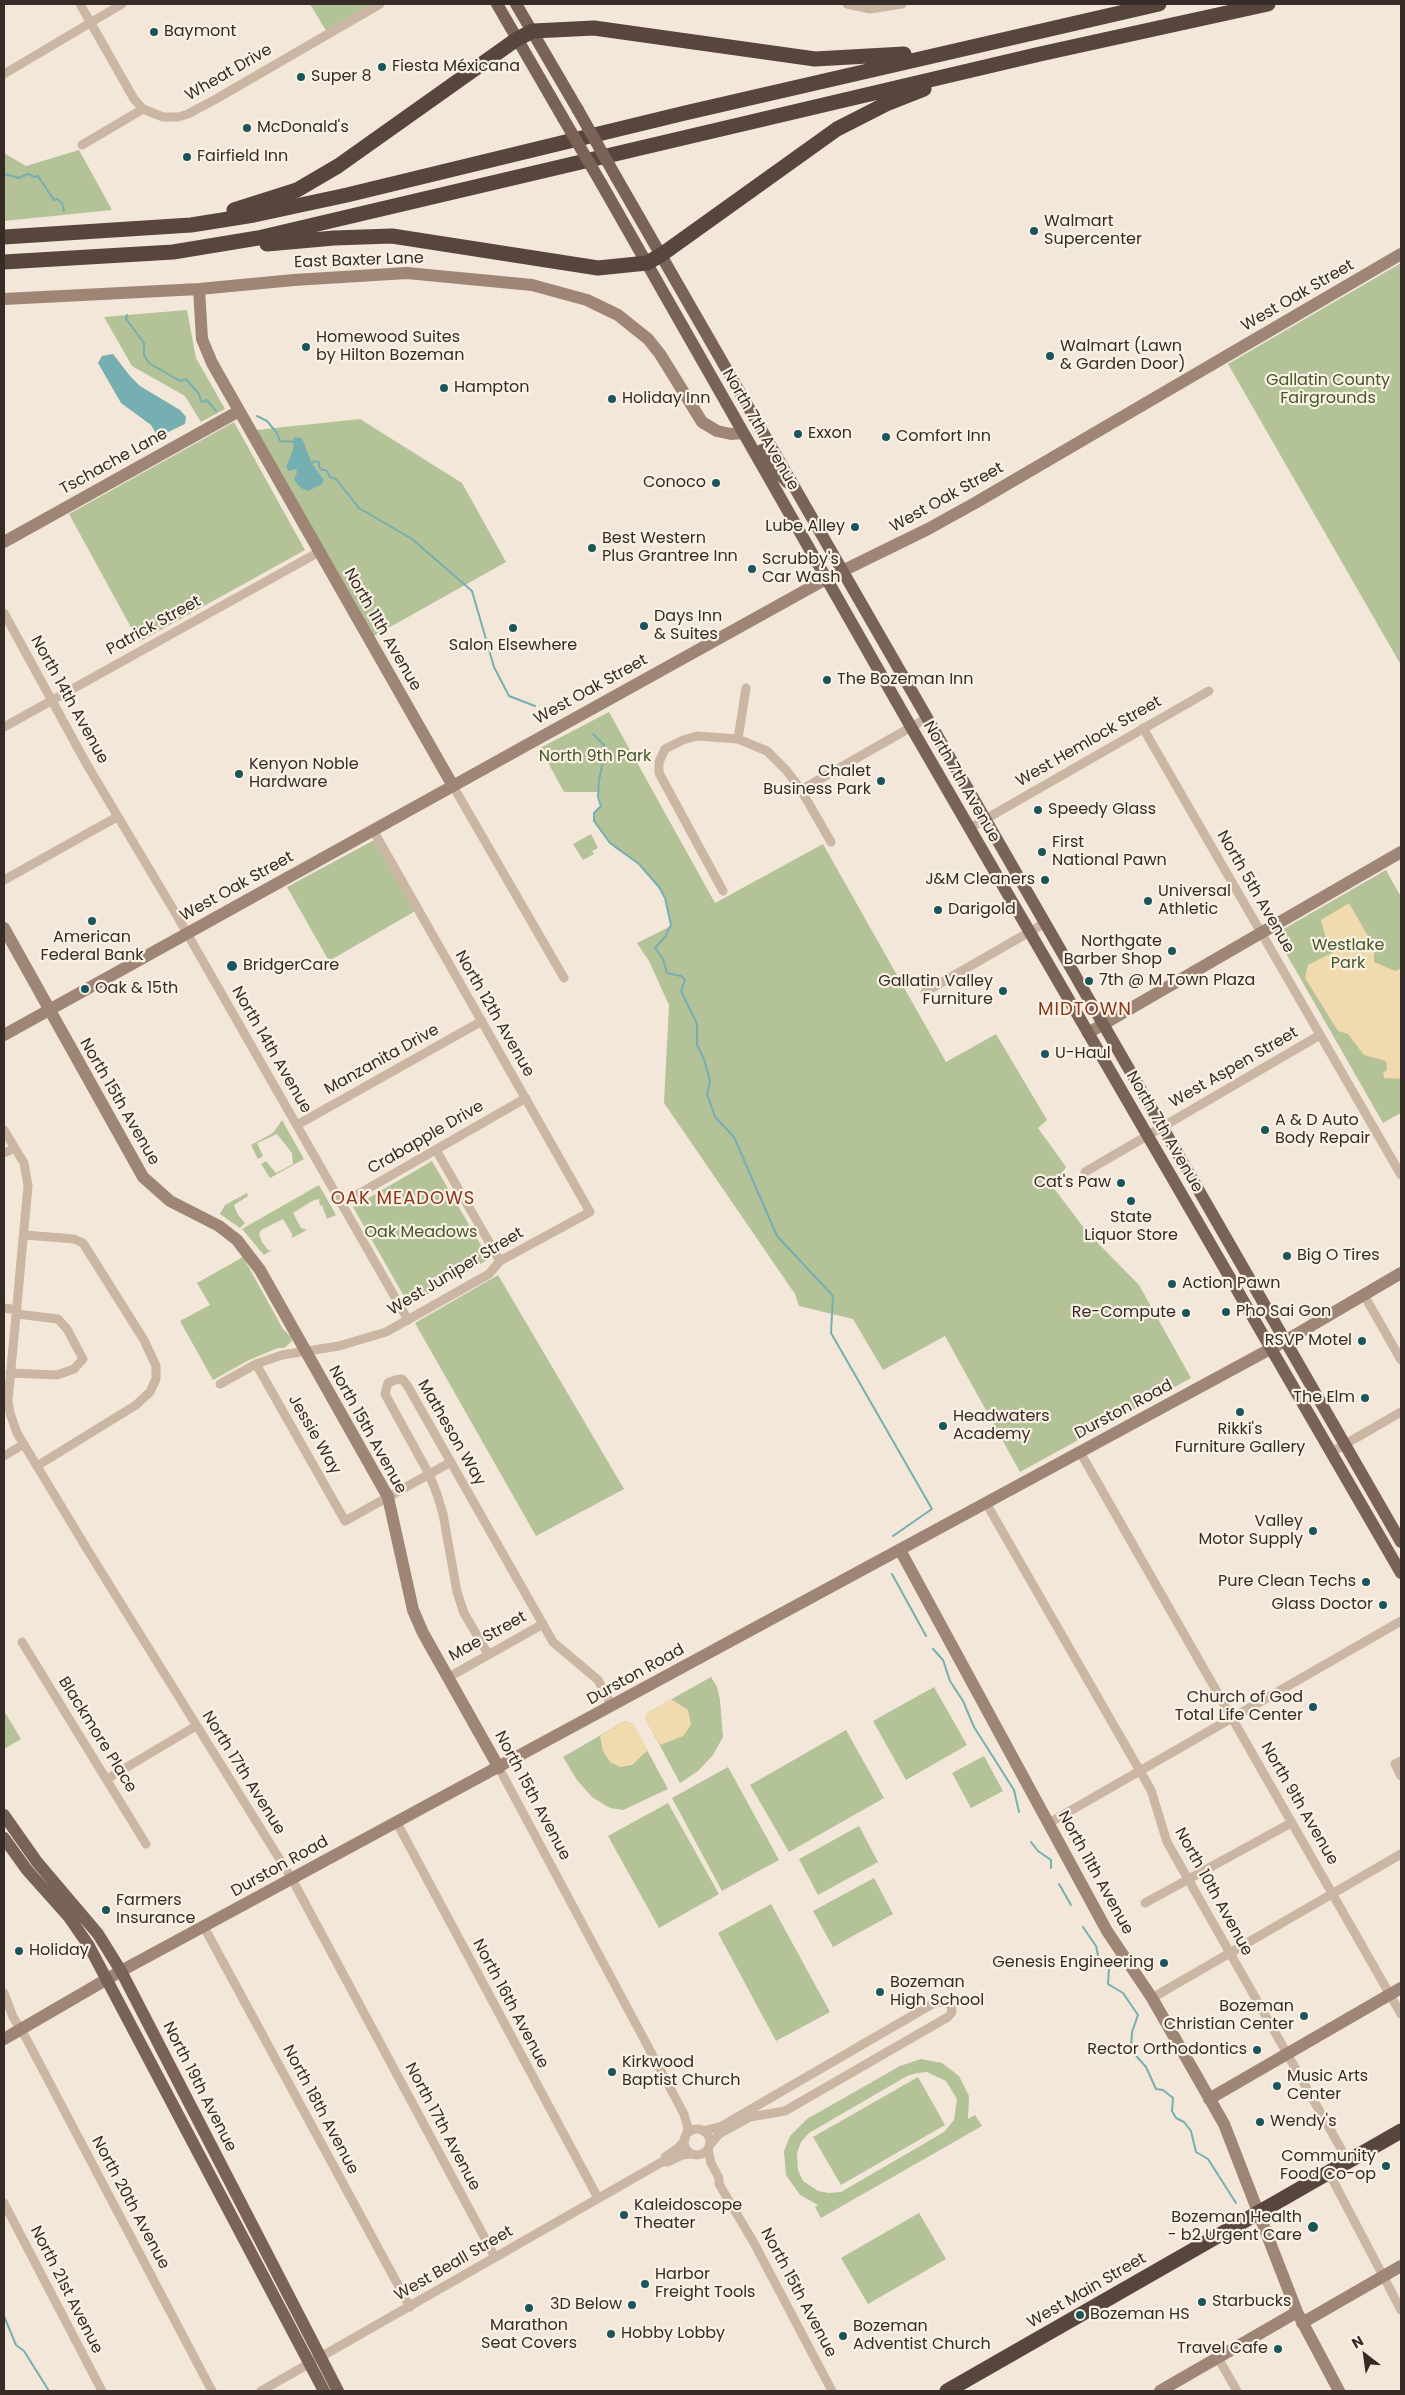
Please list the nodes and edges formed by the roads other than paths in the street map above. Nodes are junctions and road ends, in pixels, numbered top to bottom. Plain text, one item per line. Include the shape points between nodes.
1 (80, 4) edge
2 (122, 4) edge
3 (380, 4) edge
4 (497, 4) edge
5 (516, 4) edge
6 (847, 4) edge
7 (902, 4) edge
8 (1159, 4) edge
9 (1268, 4) edge
10 (91, 22) junction
11 (533, 31) junction
12 (1024, 35) junction
13 (517, 39) junction
14 (1040, 54) junction
15 (4, 74) edge
16 (144, 109) junction
17 (82, 144) dead end
18 (125, 229) junction
19 (4, 237) edge
20 (173, 252) junction
21 (1401, 254) edge
22 (661, 255) junction
23 (4, 262) edge
24 (647, 263) junction
25 (200, 288) junction
26 (4, 299) edge
27 (690, 340) junction
28 (239, 411) junction
29 (761, 425) junction
30 (742, 433) junction
31 (802, 498) junction
32 (4, 542) edge
33 (319, 552) junction
34 (844, 570) junction
35 (826, 579) junction
36 (4, 613) edge
37 (746, 688) dead end
38 (1209, 691) dead end
39 (52, 700) junction
40 (927, 718) junction
41 (4, 727) edge
42 (911, 727) junction
43 (1143, 728) junction
44 (738, 739) junction
45 (453, 786) junction
46 (801, 790) junction
47 (117, 817) junction
48 (984, 820) junction
49 (970, 828) junction
50 (373, 830) junction
51 (831, 842) dead end
52 (1401, 852) edge
53 (4, 880) edge
54 (723, 891) dead end
55 (1045, 923) junction
56 (4, 928) edge
57 (1029, 932) junction
58 (1262, 932) junction
59 (187, 933) junction
60 (564, 978) dead end
61 (925, 992) dead end
62 (49, 1010) junction
63 (482, 1021) junction
64 (1104, 1024) junction
65 (1088, 1033) junction
66 (4, 1035) edge
67 (1320, 1035) junction
68 (526, 1098) junction
69 (297, 1125) junction
70 (1163, 1127) junction
71 (4, 1130) edge
72 (1147, 1136) junction
73 (15, 1148) junction
74 (436, 1150) junction
75 (4, 1153) edge
76 (1085, 1172) dead end
77 (1401, 1175) edge
78 (342, 1204) junction
79 (590, 1212) joint
80 (25, 1235) junction
81 (500, 1261) junction
82 (1401, 1273) edge
83 (1364, 1295) junction
84 (4, 1308) edge
85 (17, 1312) junction
86 (408, 1320) junction
87 (1285, 1341) junction
88 (1270, 1349) junction
89 (305, 1351) junction
90 (1401, 1360) edge
91 (256, 1364) junction
92 (10, 1373) junction
93 (220, 1384) dead end
94 (6, 1407) edge
95 (1401, 1412) edge
96 (24, 1444) junction
97 (1345, 1444) junction
98 (1080, 1452) junction
99 (1330, 1453) junction
100 (4, 1456) edge
101 (450, 1462) junction
102 (37, 1466) junction
103 (429, 1474) junction
104 (388, 1497) junction
105 (986, 1503) junction
106 (1401, 1542) edge
107 (900, 1550) junction
108 (1401, 1574) edge
109 (1401, 1621) edge
110 (543, 1624) junction
111 (22, 1642) dead end
112 (488, 1654) junction
113 (449, 1677) junction
114 (612, 1706) junction
115 (1233, 1718) junction
116 (196, 1726) junction
117 (1398, 1763) edge
118 (499, 1768) junction
119 (1140, 1771) junction
120 (1401, 1776) edge
121 (106, 1779) junction
122 (4, 1814) edge
123 (397, 1823) junction
124 (1049, 1823) junction
125 (1291, 1823) junction
126 (4, 1838) edge
127 (146, 1844) dead end
128 (1401, 1854) edge
129 (292, 1879) junction
130 (1187, 1880) junction
131 (1333, 1894) junction
132 (1145, 1903) dead end
133 (204, 1927) junction
134 (1230, 1953) junction
135 (120, 1971) junction
136 (107, 1979) junction
137 (1396, 1991) edge
138 (4, 1993) edge
139 (1152, 1998) junction
140 (1401, 2014) edge
141 (21, 2029) junction
142 (4, 2039) edge
143 (1287, 2054) junction
144 (1209, 2099) junction
145 (680, 2107) junction
146 (702, 2130) junction
147 (1401, 2131) edge
148 (685, 2138) junction
149 (709, 2147) junction
150 (693, 2154) junction
151 (662, 2162) junction
152 (1348, 2162) junction
153 (1328, 2173) junction
154 (719, 2184) junction
155 (598, 2198) junction
156 (4, 2203) edge
157 (1258, 2213) junction
158 (495, 2257) junction
159 (1401, 2266) edge
160 (1384, 2276) junction
161 (410, 2307) junction
162 (1401, 2310) edge
163 (1299, 2318) junction
164 (1218, 2358) junction
165 (315, 2360) junction
166 (102, 2391) edge
167 (212, 2391) edge
168 (261, 2391) edge
169 (324, 2391) edge
170 (338, 2391) edge
171 (832, 2391) edge
172 (947, 2391) edge
173 (1160, 2391) edge
174 (1237, 2391) edge
175 (1338, 2391) edge

1 - 10 street
2 - 10 street
3 - 16 street, Wheat Drive via 188,114 163,117
4 - 13 main road, North 7th Avenue
5 - 11 main road, North 7th Avenue
6 - 7 street via 870,9
8 - 12 highway
9 - 14 highway
10 - 15 street
10 - 16 street via 134,99
11 - 12 highway via 594,28 815,60 887,56
11 - 13 highway
11 - 22 main road, North 7th Avenue, bridge
12 - 18 highway via 347,195 191,225
13 - 18 highway via 338,166 297,190 233,211
13 - 24 main road, North 7th Avenue, bridge
14 - 20 highway via 258,238
14 - 22 highway via 930,87 886,104 837,129
16 - 17 street
18 - 19 highway
20 - 23 highway
20 - 24 highway via 392,236 598,268
21 - 34 street, West Oak Street via 975,503
22 - 24 highway
22 - 29 main road, North 7th Avenue
24 - 27 main road, North 7th Avenue
25 - 26 street, East Baxter Lane
25 - 28 street, North 11th Avenue via 202,339
25 - 30 street, East Baxter Lane via 407,273 532,285 567,294 603,306 630,323 648,339 697,415 709,427 731,434
27 - 29 main road via 712,365 744,420 752,425
27 - 30 main road, North 7th Avenue
28 - 32 street, Tschache Lane
28 - 33 street, North 11th Avenue
29 - 31 main road, North 7th Avenue
30 - 31 main road via 755,439 771,465
30 - 35 main road, North 7th Avenue
31 - 34 main road, North 7th Avenue
33 - 39 street, Patrick Street
33 - 45 street, North 11th Avenue
34 - 35 street, West Oak Street
34 - 40 main road, North 7th Avenue
35 - 42 main road, North 7th Avenue
35 - 45 street, West Oak Street
36 - 39 street, North 14th Avenue
37 - 44 street
38 - 43 street, West Hemlock Street
39 - 41 street, Patrick Street
39 - 47 street, North 14th Avenue
40 - 42 street
40 - 48 main road, North 7th Avenue
42 - 46 street
42 - 49 main road, North 7th Avenue
43 - 48 street, West Hemlock Street
43 - 58 street, North 5th Avenue
44 - 46 street via 766,751
44 - 54 street via 697,736 683,740 665,749 659,762 659,773
45 - 50 street, West Oak Street
45 - 60 street, North 11th Avenue
46 - 51 street
47 - 53 street
47 - 59 street, North 14th Avenue
48 - 49 street, West Hemlock Street
48 - 55 main road, North 7th Avenue
49 - 57 main road, North 7th Avenue
50 - 59 street, West Oak Street
50 - 63 street, North 12th Avenue
52 - 58 street
55 - 57 street
55 - 64 main road, North 7th Avenue
56 - 62 street, North 15th Avenue
57 - 61 street
57 - 65 main road, North 7th Avenue
58 - 64 street
58 - 67 street, North 5th Avenue
59 - 62 street, West Oak Street
59 - 69 street, North 14th Avenue
62 - 66 street, West Oak Street
62 - 89 street, North 15th Avenue via 143,1177 170,1201 219,1226 237,1240 260,1270
63 - 68 street, North 12th Avenue
63 - 69 street, Manzanita Drive
64 - 65 street
64 - 70 main road, North 7th Avenue
65 - 72 main road, North 7th Avenue
67 - 70 street, West Aspen Street
67 - 77 street, North 5th Avenue
68 - 74 street, Crabapple Drive
68 - 79 street, North 12th Avenue
69 - 78 street, North 14th Avenue
70 - 72 street, West Aspen Street
70 - 87 main road, North 7th Avenue
71 - 73 street, North 17th Avenue
72 - 76 street, West Aspen Street
72 - 88 main road, North 7th Avenue
73 - 75 street
73 - 80 street, North 17th Avenue via 24,1163 28,1186
74 - 78 street, Crabapple Drive
74 - 81 street
78 - 86 street, North 14th Avenue
79 - 81 street, West Juniper Street
80 - 85 street, North 17th Avenue
80 - 102 street via 74,1239 83,1243 144,1340 154,1362 156,1379 150,1392 136,1405
81 - 86 street, West Juniper Street via 489,1274
82 - 83 street, Durston Road
83 - 87 street, Durston Road
83 - 90 street
84 - 85 street
85 - 92 street, North 17th Avenue
85 - 92 street via 58,1319 83,1359 74,1369 57,1375
86 - 89 street, West Juniper Street via 366,1339
87 - 88 street, Durston Road
87 - 97 main road, North 7th Avenue
88 - 98 street, Durston Road
88 - 99 main road, North 7th Avenue
89 - 91 street, West Juniper Street
89 - 104 street, North 15th Avenue
91 - 93 street, West Juniper Street
91 - 104 street, Jessie Way via 345,1521
92 - 94 street, North 17th Avenue
94 - 96 street, North 17th Avenue
95 - 97 street
96 - 100 street
96 - 102 street, North 17th Avenue
97 - 99 street
97 - 106 main road, North 7th Avenue
98 - 105 street, Durston Road
98 - 115 street, North 9th Avenue
99 - 108 main road, North 7th Avenue
101 - 103 street
101 - 103 street, Matheson Way via 407,1385 402,1379 388,1383 385,1394
101 - 110 street, Matheson Way
102 - 116 street, North 17th Avenue
103 - 104 street
103 - 112 street, Matheson Way via 443,1514 458,1597
104 - 113 street, North 15th Avenue via 414,1610 423,1633
105 - 107 street, Durston Road
105 - 119 street, North 10th Avenue
107 - 114 street, Durston Road
107 - 124 street, North 11th Avenue
109 - 115 street
110 - 112 street, Mae Street
110 - 114 street, Matheson Way via 553,1642 598,1680
111 - 121 street, Blackmore Place
112 - 113 street, Mae Street
113 - 118 street, North 15th Avenue
114 - 118 street, Durston Road
115 - 119 street
115 - 125 street, North 9th Avenue
116 - 121 street
116 - 129 street, North 17th Avenue
117 - 120 street
118 - 123 street, Durston Road
118 - 145 street, North 15th Avenue
119 - 124 street
119 - 130 street, North 10th Avenue via 1153,1796 1162,1832
121 - 127 street, Blackmore Place
122 - 135 main road, North 19th Avenue via 37,1862 98,1934
123 - 129 street, Durston Road
123 - 155 street, North 16th Avenue
124 - 139 street, North 11th Avenue via 1107,1931
125 - 130 street
125 - 131 street, North 9th Avenue
126 - 136 main road, North 19th Avenue via 27,1870 69,1917
128 - 131 street
129 - 133 street, Durston Road
129 - 158 street, North 17th Avenue
130 - 132 street
130 - 134 street, North 10th Avenue
131 - 134 street
131 - 137 street, North 9th Avenue
133 - 135 street, Durston Road
133 - 161 street, North 18th Avenue
134 - 139 street
134 - 143 street, North 10th Avenue
135 - 136 street, Durston Road
135 - 165 main road, North 19th Avenue
136 - 141 street, Durston Road
136 - 165 main road, North 19th Avenue
137 - 140 street, North 9th Avenue
137 - 143 street
138 - 141 street, North 20th Avenue via 12,2017
139 - 144 street, North 11th Avenue
141 - 142 street, Durston Road
141 - 167 street, North 20th Avenue
143 - 144 street
143 - 152 street, North 10th Avenue
144 - 157 street, North 11th Avenue via 1232,2142
145 - 146 street, North 15th Avenue
145 - 148 street, North 15th Avenue via 688,2128
146 - 148 street via 692,2131
146 - 149 street via 709,2137
146 - 149 street via 722,2126 934,2003 946,2001 951,2006 952,2012 948,2017 798,2104 750,2117 719,2134
147 - 152 highway, West Main Street
148 - 150 street via 686,2149
148 - 151 street, West Beall Street
149 - 150 street via 702,2154
149 - 154 street, North 15th Avenue
150 - 151 street, West Beall Street
150 - 154 street, North 15th Avenue via 702,2160
151 - 155 street, West Beall Street
152 - 153 highway, West Main Street
153 - 157 highway, West Main Street
153 - 160 street
154 - 171 street, North 15th Avenue
155 - 158 street, West Beall Street
156 - 166 street, North 21st Avenue
157 - 163 street, North 11th Avenue
157 - 172 highway, West Main Street
158 - 161 street, West Beall Street
159 - 160 street
160 - 162 street
160 - 163 street
161 - 165 street, West Beall Street
163 - 164 street
163 - 175 street, North 11th Avenue
164 - 173 street
164 - 174 street
165 - 168 street, West Beall Street
165 - 169 main road, North 19th Avenue
165 - 170 main road, North 19th Avenue

